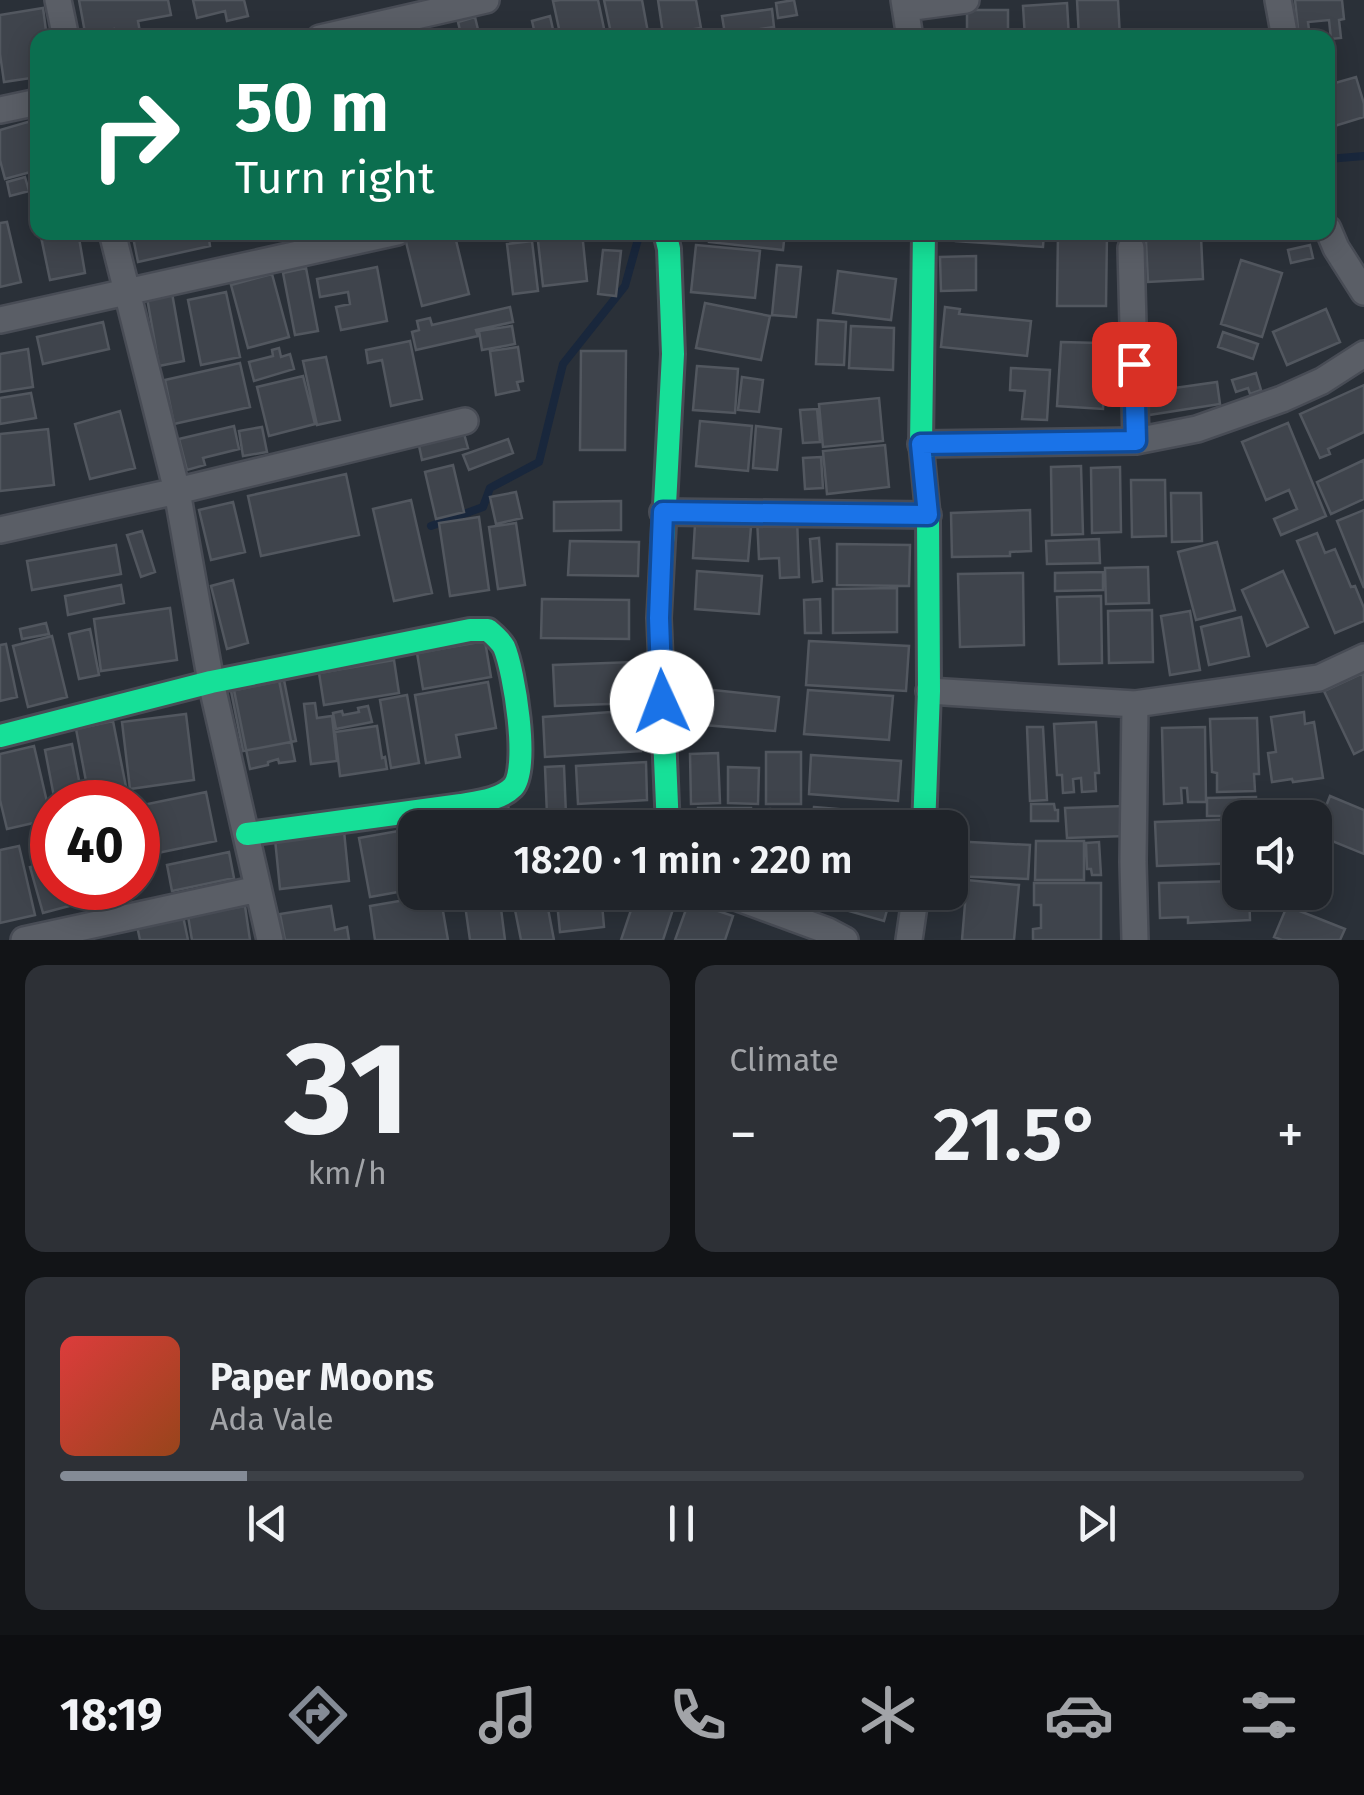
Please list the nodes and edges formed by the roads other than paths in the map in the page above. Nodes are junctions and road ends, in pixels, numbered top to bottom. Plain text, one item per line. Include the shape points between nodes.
1 (58, 0) edge
2 (486, 0) edge
3 (966, 0) edge
4 (1278, 0) edge
5 (904, 4) edge
6 (64, 30) edge
7 (355, 30) edge
8 (909, 30) edge
9 (1284, 30) edge
10 (30, 104) edge
11 (0, 110) edge
12 (114, 240) edge
13 (361, 240) edge
14 (667, 240) edge
15 (924, 240) edge
16 (1332, 240) edge
17 (1131, 248) dead end
18 (126, 292) junction
19 (1364, 292) edge
20 (0, 320) edge
21 (1364, 354) edge
22 (465, 421) dead end
23 (1136, 441) junction
24 (921, 444) junction
25 (177, 492) junction
26 (663, 512) junction
27 (928, 515) junction
28 (0, 530) edge
29 (1364, 657) edge
30 (210, 682) junction
31 (929, 691) junction
32 (1135, 704) junction
33 (0, 736) edge
34 (667, 810) edge
35 (925, 810) edge
36 (247, 834) junction
37 (258, 889) junction
38 (771, 910) edge
39 (914, 910) edge
40 (24, 940) edge
41 (270, 940) edge
42 (845, 940) edge
43 (910, 940) edge
44 (1135, 940) edge

1 - 6 street
2 - 7 street
3 - 5 street
4 - 9 street
5 - 8 street
10 - 11 street
12 - 18 street
13 - 18 street
14 - 26 street via 672,354
15 - 24 street
16 - 19 street
17 - 23 street
18 - 20 street
18 - 25 street
21 - 23 street via 1282,400 1198,429
22 - 25 street
23 - 24 street
24 - 27 street
25 - 28 street
25 - 30 street
26 - 27 street
26 - 34 street via 659,618
27 - 31 street
29 - 32 street via 1319,678
30 - 33 street
30 - 36 street
30 - 36 street via 470,630 488,630 508,658 523,761 518,780 504,793 461,805
31 - 32 street
31 - 35 street
32 - 44 street
36 - 37 street
37 - 40 street
37 - 41 street
38 - 42 street
39 - 43 street

